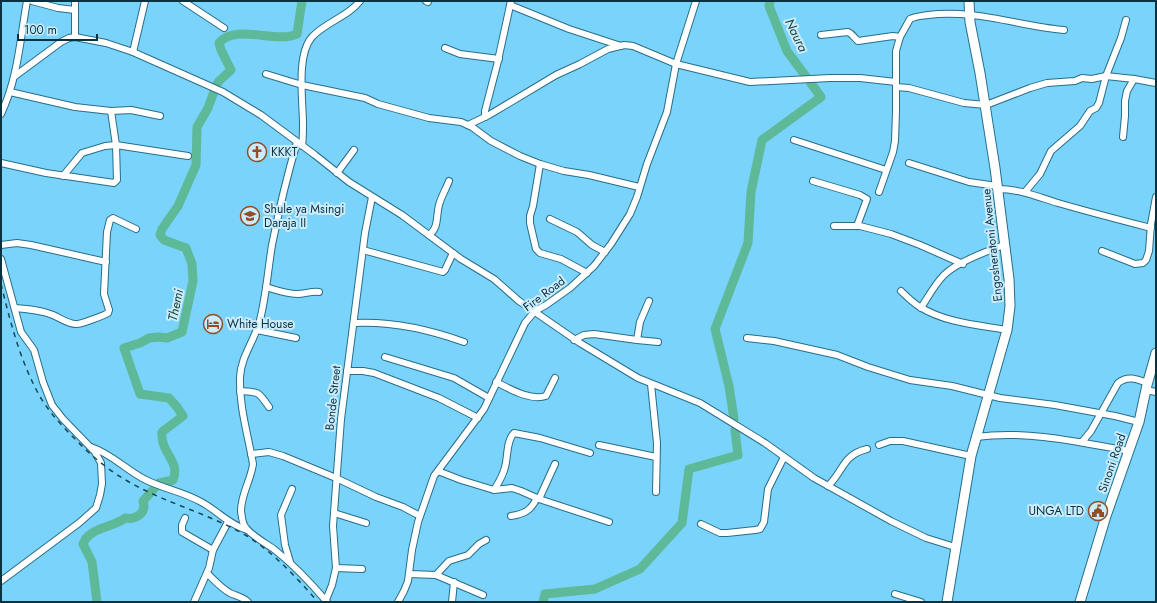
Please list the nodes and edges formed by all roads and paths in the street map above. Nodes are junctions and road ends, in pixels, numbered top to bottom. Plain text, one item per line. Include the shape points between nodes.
1 (27, 1) edge
2 (32, 1) edge
3 (75, 1) edge
4 (145, 1) edge
5 (183, 1) edge
6 (360, 1) edge
7 (696, 1) edge
8 (969, 1) edge
9 (510, 3) edge
10 (75, 10) junction
11 (969, 15) junction
12 (1126, 20) dead end
13 (224, 28) dead end
14 (1064, 30) dead end
15 (821, 35) dead end
16 (75, 37) junction
17 (900, 37) junction
18 (621, 46) junction
19 (445, 48) dead end
20 (133, 52) junction
21 (499, 59) junction
22 (676, 64) junction
23 (266, 74) dead end
24 (15, 76) junction
25 (1106, 76) junction
26 (1134, 78) junction
27 (1156, 83) edge
28 (302, 85) junction
29 (896, 85) junction
30 (10, 92) junction
31 (986, 105) junction
32 (111, 111) junction
33 (1, 114) edge
34 (160, 116) dead end
35 (485, 117) junction
36 (468, 125) junction
37 (1123, 137) dead end
38 (794, 140) dead end
39 (300, 144) junction
40 (116, 145) junction
41 (354, 150) dead end
42 (188, 156) dead end
43 (1, 163) edge
44 (909, 163) dead end
45 (540, 164) junction
46 (886, 170) junction
47 (337, 173) junction
48 (63, 176) junction
49 (449, 181) dead end
50 (813, 181) dead end
51 (639, 187) junction
52 (998, 188) junction
53 (879, 192) dead end
54 (1025, 192) junction
55 (372, 197) junction
56 (1156, 198) edge
57 (550, 219) dead end
58 (834, 226) dead end
59 (857, 226) junction
60 (1151, 228) junction
61 (136, 229) dead end
62 (429, 235) junction
63 (1004, 244) junction
64 (1, 245) edge
65 (363, 250) junction
66 (1102, 251) dead end
67 (605, 252) junction
68 (453, 253) junction
69 (1, 259) edge
70 (106, 262) junction
71 (962, 264) junction
72 (587, 273) junction
73 (266, 287) junction
74 (901, 291) dead end
75 (319, 292) dead end
76 (649, 300) dead end
77 (15, 308) junction
78 (921, 308) junction
79 (535, 312) junction
80 (354, 322) junction
81 (257, 330) junction
82 (1007, 330) junction
83 (296, 338) dead end
84 (747, 338) dead end
85 (574, 340) junction
86 (637, 340) junction
87 (464, 342) dead end
88 (658, 342) dead end
89 (1156, 353) edge
90 (385, 357) dead end
91 (347, 371) junction
92 (555, 378) dead end
93 (496, 382) junction
94 (651, 384) junction
95 (1147, 386) junction
96 (240, 391) junction
97 (1156, 392) edge
98 (988, 396) junction
99 (489, 398) junction
100 (269, 407) dead end
101 (1100, 413) junction
102 (478, 418) junction
103 (1139, 422) junction
104 (976, 437) junction
105 (1082, 442) junction
106 (879, 445) dead end
107 (90, 446) junction
108 (599, 446) dead end
109 (866, 449) dead end
110 (1129, 451) junction
111 (590, 453) dead end
112 (251, 454) junction
113 (971, 456) junction
114 (656, 457) junction
115 (784, 457) junction
116 (555, 464) dead end
117 (438, 471) junction
118 (336, 478) junction
119 (828, 486) junction
120 (292, 489) dead end
121 (494, 490) junction
122 (656, 492) dead end
123 (538, 498) junction
124 (334, 513) junction
125 (420, 516) junction
126 (511, 516) dead end
127 (185, 518) dead end
128 (228, 522) junction
129 (609, 522) dead end
130 (366, 523) dead end
131 (701, 524) dead end
132 (247, 530) junction
133 (486, 540) dead end
134 (955, 546) junction
135 (213, 550) junction
136 (290, 562) junction
137 (336, 568) junction
138 (362, 569) dead end
139 (206, 573) junction
140 (409, 574) junction
141 (436, 575) junction
142 (1, 581) edge
143 (454, 582) junction
144 (895, 594) dead end
145 (483, 595) dead end
146 (326, 601) edge
147 (194, 602) edge
148 (248, 602) edge
149 (398, 602) edge
150 (452, 602) edge
151 (921, 602) edge
152 (947, 602) edge
153 (1080, 602) edge

1 - 24 street
2 - 10 street
3 - 10 street
4 - 20 street
5 - 13 street
6 - 28 street via 356,7 328,24 312,38 303,59
7 - 22 street, Fire Road
8 - 11 street, Engosheratoni Avenue
9 - 18 street via 569,29
9 - 21 street
10 - 16 street
11 - 14 street
11 - 17 street via 934,14 913,17
11 - 31 street, Engosheratoni Avenue
12 - 25 street
15 - 17 street via 848,32 858,41
16 - 20 street
16 - 24 street via 61,42
17 - 29 street via 896,51
18 - 22 street via 633,46
18 - 35 street via 608,49 556,74
19 - 21 street via 460,54
20 - 39 street via 223,92 261,115
21 - 35 street
22 - 29 street via 750,82 860,78
22 - 51 street, Fire Road via 667,112
23 - 28 street
24 - 30 street
25 - 26 street
25 - 31 street via 1082,78 1075,82 1047,83
25 - 54 street via 1096,108 1090,110 1080,126 1051,151 1040,174
26 - 27 street
26 - 37 street via 1125,101
28 - 36 street via 365,98 429,118
28 - 39 street
29 - 31 street via 964,103
29 - 46 street via 895,141
30 - 32 street via 60,104
30 - 33 street
31 - 52 street, Engosheratoni Avenue
32 - 34 street via 137,111
32 - 40 street
35 - 36 street
36 - 45 street via 491,141
38 - 46 street
39 - 47 street
39 - 73 street via 284,190
40 - 42 street
40 - 48 street via 82,154
40 - 48 street via 117,180 114,183
41 - 47 street
43 - 48 street
44 - 52 street via 969,182
45 - 51 street
45 - 72 street via 530,216 536,250 561,259
46 - 53 street
47 - 55 street
49 - 62 street via 439,206 435,228
50 - 59 street via 867,199
51 - 67 street, Fire Road via 630,214
52 - 54 street
52 - 63 street, Engosheratoni Avenue
54 - 60 street via 1059,204
55 - 62 street
55 - 65 street, Bonde Street
56 - 60 street
57 - 67 street via 577,232
58 - 59 street
59 - 71 street via 908,240
60 - 66 street via 1149,251 1143,263 1135,264
61 - 70 street via 113,218 110,220
62 - 68 street
63 - 71 street
63 - 82 street, Engosheratoni Avenue via 1010,298
64 - 70 street via 31,245
65 - 68 street via 443,272
65 - 80 street, Bonde Street
67 - 72 street, Fire Road
68 - 79 street
69 - 77 street
70 - 77 street via 104,294 109,310 106,315 76,325 48,313
71 - 78 street via 944,275
72 - 79 street, Fire Road
73 - 75 street via 290,294
73 - 81 street
74 - 78 street
76 - 86 street via 640,322
77 - 107 street via 21,332 34,350 52,405
78 - 82 street via 948,319
79 - 85 street
79 - 93 street, Fire Road via 521,330
80 - 87 street via 399,324
80 - 91 street, Bonde Street
81 - 83 street
81 - 96 street via 241,364
82 - 98 street, Engosheratoni Avenue
84 - 98 street via 774,341 832,354 902,378 952,386
85 - 86 street via 594,334
85 - 94 street
86 - 88 street
89 - 95 street, Sinoni Road
90 - 99 street via 454,378
91 - 102 street via 374,373 439,398
91 - 118 street, Bonde Street
92 - 93 street via 546,396 540,398
93 - 99 street, Fire Road
94 - 114 street
94 - 115 street via 700,403
95 - 97 street
95 - 101 street via 1136,379 1123,379
95 - 103 street, Sinoni Road
96 - 100 street via 261,394
96 - 112 street
98 - 101 street
98 - 104 street, Engosheratoni Avenue
99 - 102 street, Fire Road
101 - 103 street
101 - 105 street
102 - 117 street, Fire Road
103 - 110 street, Sinoni Road
104 - 105 street via 1012,435
104 - 113 street, Engosheratoni Avenue
105 - 110 street
106 - 113 street via 890,441 903,441
107 - 128 street via 104,451 145,480 203,502
107 - 142 street via 101,463 102,484 96,508 80,523
108 - 114 street
109 - 119 street via 851,455
110 - 153 street, Sinoni Road
111 - 121 street via 514,433 502,478
112 - 118 street via 274,453
112 - 132 street via 252,469 242,505 243,524
113 - 134 street, Engosheratoni Avenue
114 - 122 street
115 - 119 street
115 - 131 street via 768,489 764,522 760,529 720,533
116 - 123 street
117 - 121 street
117 - 125 street, Fire Road
118 - 124 street, Bonde Street
118 - 125 street
119 - 134 street via 910,531
120 - 136 street via 280,515
121 - 123 street via 512,488
123 - 126 street via 528,512
123 - 129 street
124 - 130 street
124 - 137 street, Bonde Street
125 - 140 street, Fire Road
127 - 135 street via 182,532
128 - 132 street
128 - 135 street
132 - 136 street
133 - 141 street via 468,555 449,561
134 - 152 street, Engosheratoni Avenue
135 - 139 street
136 - 146 street
137 - 138 street
137 - 146 street, Bonde Street
139 - 147 street
139 - 148 street via 219,585
140 - 141 street
140 - 149 street, Fire Road
141 - 143 street
143 - 145 street
143 - 150 street
144 - 151 street

